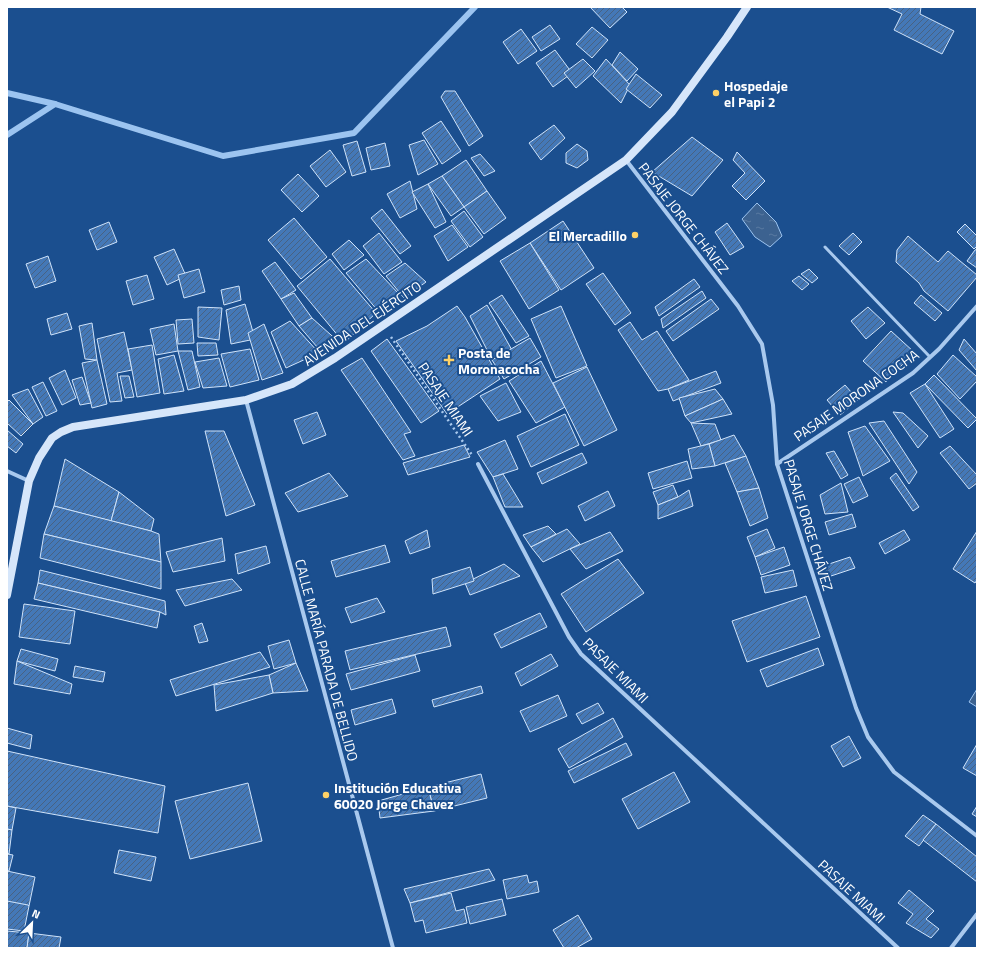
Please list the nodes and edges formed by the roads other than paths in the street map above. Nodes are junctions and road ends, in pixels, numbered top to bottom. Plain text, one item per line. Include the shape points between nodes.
1 (747, 7) edge
2 (626, 160) junction
3 (825, 247) dead end
4 (977, 306) edge
5 (930, 357) junction
6 (246, 400) junction
7 (478, 464) road end
8 (777, 464) junction
9 (7, 470) edge
10 (29, 481) junction
11 (7, 595) edge
12 (977, 836) edge
13 (977, 914) edge
14 (393, 948) edge
15 (898, 948) edge
16 (951, 948) edge

1 - 2 main road, AVENIDA DEL EJÉRCITO via 672,112
2 - 6 main road, AVENIDA DEL EJÉRCITO via 335,358 292,384
2 - 8 street, PASAJE JORGE CHÁVEZ via 733,300 762,344 773,405
3 - 5 lane
4 - 5 street, PASAJE MORONA COCHA
5 - 8 street, PASAJE MORONA COCHA via 913,373
6 - 10 main road, AVENIDA DEL EJÉRCITO via 73,427 52,438 39,458
6 - 14 street, CALLE MARÍA PARADA DE BELLIDO
7 - 15 street, PASAJE MIAMI via 569,637 581,654
8 - 12 street, PASAJE JORGE CHÁVEZ via 856,708 868,737 894,772
9 - 10 street
10 - 11 main road, AVENIDA DEL EJÉRCITO
13 - 16 street

